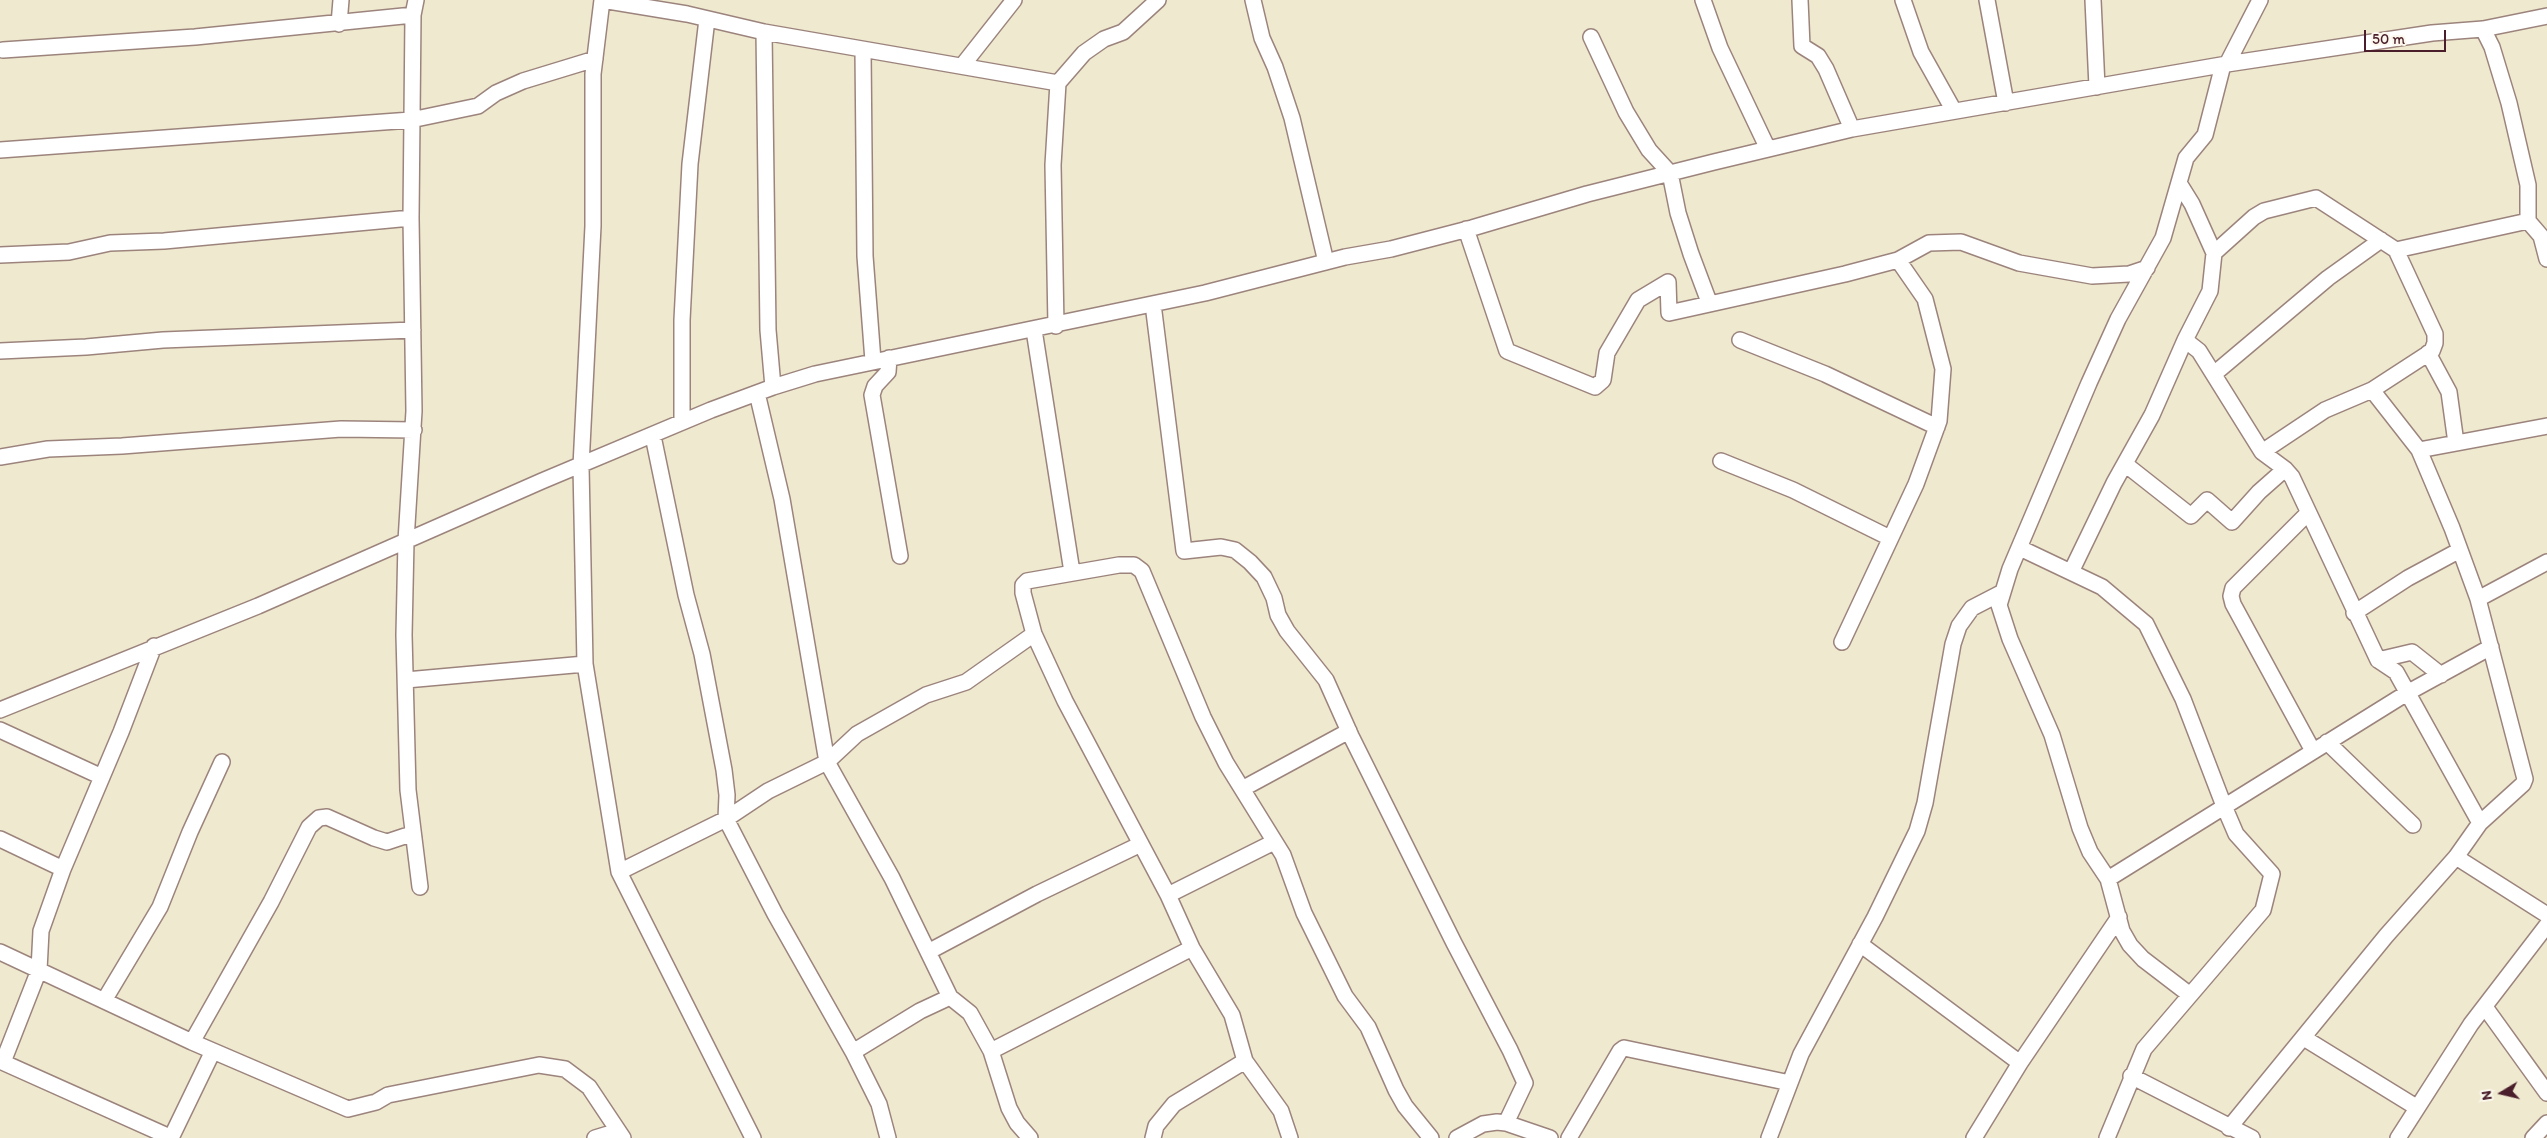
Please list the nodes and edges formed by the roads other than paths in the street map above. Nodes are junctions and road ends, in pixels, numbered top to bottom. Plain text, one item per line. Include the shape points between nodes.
1 (341, 0) edge
2 (416, 0) edge
3 (602, 0) edge
4 (1014, 0) edge
5 (1158, 0) edge
6 (1253, 0) edge
7 (1703, 0) edge
8 (1800, 0) edge
9 (1903, 0) edge
10 (1987, 0) edge
11 (2093, 0) edge
12 (2260, 0) edge
13 (687, 7) edge
14 (413, 15) junction
15 (2547, 16) edge
16 (707, 19) junction
17 (339, 24) junction
18 (2483, 29) junction
19 (764, 32) junction
20 (1591, 37) dead end
21 (3, 50) dead end
22 (864, 51) junction
23 (595, 59) junction
24 (2225, 64) junction
25 (962, 66) junction
26 (1058, 83) junction
27 (2097, 87) junction
28 (2006, 103) junction
29 (1954, 111) junction
30 (411, 120) junction
31 (1852, 129) junction
32 (1768, 149) junction
33 (0, 150) edge
34 (1670, 174) junction
35 (2178, 183) junction
36 (410, 218) junction
37 (2528, 221) junction
38 (1466, 229) junction
39 (2381, 240) junction
40 (2396, 250) junction
41 (2214, 253) junction
42 (0, 255) edge
43 (2547, 259) edge
44 (1898, 260) junction
45 (1326, 262) junction
46 (2148, 268) junction
47 (1709, 302) junction
48 (1153, 304) junction
49 (1056, 326) junction
50 (413, 330) junction
51 (1034, 330) junction
52 (1740, 340) dead end
53 (2186, 340) junction
54 (0, 351) edge
55 (2428, 353) junction
56 (889, 358) junction
57 (873, 362) junction
58 (2214, 374) junction
59 (773, 387) junction
60 (2372, 390) junction
61 (757, 393) junction
62 (682, 422) junction
63 (2547, 426) edge
64 (1937, 427) junction
65 (414, 430) junction
66 (652, 436) junction
67 (2456, 443) junction
68 (2419, 450) junction
69 (2262, 452) junction
70 (0, 457) edge
71 (1721, 461) dead end
72 (2125, 464) junction
73 (581, 466) junction
74 (2286, 469) junction
75 (2308, 513) junction
76 (1890, 538) junction
77 (406, 541) junction
78 (2020, 548) junction
79 (2460, 550) junction
80 (900, 556) dead end
81 (2547, 562) edge
82 (1072, 572) junction
83 (2071, 572) junction
84 (2001, 593) junction
85 (2478, 599) junction
86 (2354, 613) junction
87 (1034, 634) junction
88 (1842, 642) dead end
89 (154, 646) junction
90 (2491, 647) junction
91 (2378, 660) junction
92 (585, 664) junction
93 (2441, 675) junction
94 (406, 680) junction
95 (2407, 693) junction
96 (0, 710) edge
97 (0, 730) edge
98 (1349, 731) junction
99 (2327, 742) junction
100 (2313, 751) junction
101 (222, 762) dead end
102 (827, 762) junction
103 (102, 777) junction
104 (1242, 789) junction
105 (2224, 806) junction
106 (726, 819) junction
107 (2480, 823) junction
108 (2412, 825) dead end
109 (414, 838) junction
110 (0, 839) edge
111 (1274, 842) junction
112 (1141, 844) junction
113 (2456, 857) junction
114 (63, 869) junction
115 (619, 872) junction
116 (2108, 879) junction
117 (420, 888) dead end
118 (1168, 896) junction
119 (2547, 914) edge
120 (2119, 917) junction
121 (2547, 925) edge
122 (1860, 944) junction
123 (1192, 948) junction
124 (0, 952) edge
125 (928, 952) junction
126 (39, 970) junction
127 (2190, 995) junction
128 (950, 997) junction
129 (105, 999) junction
130 (2484, 1007) junction
131 (2304, 1038) junction
132 (192, 1042) junction
133 (213, 1051) junction
134 (991, 1051) junction
135 (853, 1052) junction
136 (2, 1061) edge
137 (1245, 1061) junction
138 (2020, 1062) junction
139 (2131, 1076) junction
140 (1790, 1083) junction
141 (2547, 1093) edge
142 (2416, 1108) junction
143 (1506, 1123) junction
144 (2547, 1123) edge
145 (2229, 1128) junction
146 (620, 1134) edge
147 (1568, 1137) edge
148 (172, 1138) edge
149 (595, 1138) edge
150 (753, 1138) edge
151 (888, 1138) edge
152 (1030, 1138) edge
153 (1153, 1138) edge
154 (1290, 1138) edge
155 (1431, 1138) edge
156 (1458, 1138) edge
157 (1550, 1138) edge
158 (1770, 1138) edge
159 (1974, 1138) edge
160 (2107, 1138) edge
161 (2252, 1138) edge
162 (2398, 1138) edge
163 (2533, 1138) edge

1 - 17 street
2 - 14 street
3 - 13 street
3 - 23 street
4 - 25 street
5 - 26 street via 1123,32 1104,39 1084,53
6 - 45 street via 1262,38 1292,118
7 - 32 street via 1720,48
8 - 31 street via 1802,46 1818,56 1826,69
9 - 29 street via 1921,52
10 - 28 street
11 - 27 street
12 - 24 street
13 - 16 street
14 - 17 street
14 - 30 street
15 - 18 street
16 - 19 street
16 - 62 street via 690,164 682,320
17 - 21 street
18 - 24 street via 2432,33
18 - 37 street via 2492,47 2509,103 2528,186
19 - 22 street
19 - 59 street via 768,330
20 - 34 street via 1626,112 1649,150
22 - 25 street
22 - 57 street via 865,256
23 - 30 street via 523,82 496,93 478,106
23 - 73 street via 593,226
24 - 27 street
24 - 35 street via 2204,135 2186,158
25 - 26 street
26 - 49 street via 1053,164
27 - 28 street
28 - 29 street
29 - 31 street
30 - 33 street
30 - 36 street
31 - 32 street
32 - 34 street
34 - 38 street
34 - 47 street via 1681,221
35 - 41 street via 2192,204
35 - 46 street via 2163,238
36 - 42 street via 110,243 70,252
36 - 50 street
37 - 40 street
37 - 43 street via 2541,236
38 - 45 street
38 - 47 street via 1507,351 1595,387 1603,380 1607,352 1638,300 1668,282 1669,313
39 - 40 street
39 - 41 street via 2316,198 2308,198 2254,217
39 - 58 street via 2321,284
40 - 55 street via 2435,334 2435,343
41 - 53 street via 2210,292
44 - 46 street via 1929,243 1961,242 2019,264 2092,276 2129,274
44 - 47 street
44 - 64 street via 1925,299 1943,370
45 - 48 street
46 - 78 street via 2118,319 2044,485
48 - 49 street
48 - 98 street via 1184,551 1222,547 1235,550 1264,577 1278,615 1326,680
49 - 51 street
50 - 54 street via 163,340
50 - 65 street
51 - 56 street
51 - 82 street
52 - 64 street via 1825,374
53 - 58 street via 2199,351
53 - 72 street via 2152,415
55 - 60 street
55 - 67 street via 2449,392
56 - 57 street
56 - 80 street via 888,372 874,386 872,395
57 - 59 street
58 - 69 street
59 - 61 street
60 - 68 street
60 - 69 street via 2325,410
61 - 62 street
61 - 102 street via 783,508
62 - 66 street
63 - 67 street
64 - 76 street via 1916,484
65 - 70 street via 305,431 48,449
65 - 77 street
66 - 73 street
66 - 106 street via 702,654 724,770
67 - 68 street
68 - 79 street
69 - 74 street
71 - 76 street via 1793,490
72 - 74 street via 2191,516 2207,500 2232,522
72 - 83 street
73 - 77 street
73 - 92 street
74 - 75 street
75 - 86 street
75 - 100 street via 2232,588 2231,596 2232,604
76 - 88 street
77 - 89 street via 258,606
77 - 94 street
78 - 83 street
78 - 84 street
79 - 85 street
79 - 86 street
81 - 85 street
82 - 87 street via 1023,585
82 - 104 street via 1134,565 1142,571 1203,717
83 - 105 street via 2102,587 2146,624 2183,699
84 - 116 street via 2002,618 2052,735 2080,828 2090,852
84 - 122 street via 1972,608 1959,626 1917,831
85 - 90 street
86 - 91 street
87 - 102 street via 966,682 926,695 857,734
87 - 112 street via 1065,701
89 - 96 street
89 - 103 street
90 - 93 street
90 - 107 street via 2525,779
91 - 93 street via 2412,652
91 - 95 street via 2396,672
92 - 94 street
92 - 115 street
93 - 95 street
94 - 109 street via 408,790
95 - 99 street
95 - 107 street
97 - 103 street
98 - 104 street
98 - 143 street via 1525,1083
99 - 100 street
99 - 108 street
100 - 105 street
101 - 129 street via 160,907
102 - 106 street via 768,791
102 - 125 street via 892,878
103 - 114 street
104 - 111 street
105 - 116 street
105 - 127 street via 2236,834 2272,874 2263,910
106 - 115 street
106 - 135 street via 774,914
107 - 113 street
109 - 117 street
109 - 132 street via 405,836 386,842 327,816 309,827
110 - 114 street
111 - 118 street
111 - 155 street via 1283,855 1304,913 1345,996 1368,1027 1405,1106
112 - 118 street
112 - 125 street
113 - 119 street
113 - 131 street via 2386,936
114 - 126 street via 41,931
115 - 150 street
116 - 120 street
118 - 123 street
120 - 127 street via 2130,945
120 - 138 street
121 - 130 street
122 - 138 street
122 - 140 street via 1801,1054
123 - 134 street
123 - 137 street via 1232,1015
124 - 126 street
125 - 128 street
126 - 129 street
126 - 136 street
127 - 139 street via 2144,1049
128 - 134 street via 970,1014
128 - 135 street via 920,1011
129 - 132 street
130 - 141 street
130 - 142 street
131 - 142 street
131 - 145 street
132 - 133 street
133 - 146 street via 348,1109 376,1102 388,1095 540,1065 565,1069 589,1087
133 - 148 street
134 - 152 street via 1009,1108
135 - 151 street via 879,1104
136 - 148 street
137 - 153 street via 1174,1104 1156,1126
137 - 154 street via 1281,1111
138 - 159 street
139 - 145 street
139 - 160 street
140 - 147 street via 1624,1048
140 - 158 street
142 - 162 street
143 - 156 street via 1483,1124
143 - 157 street
144 - 163 street
145 - 161 street
146 - 149 street

